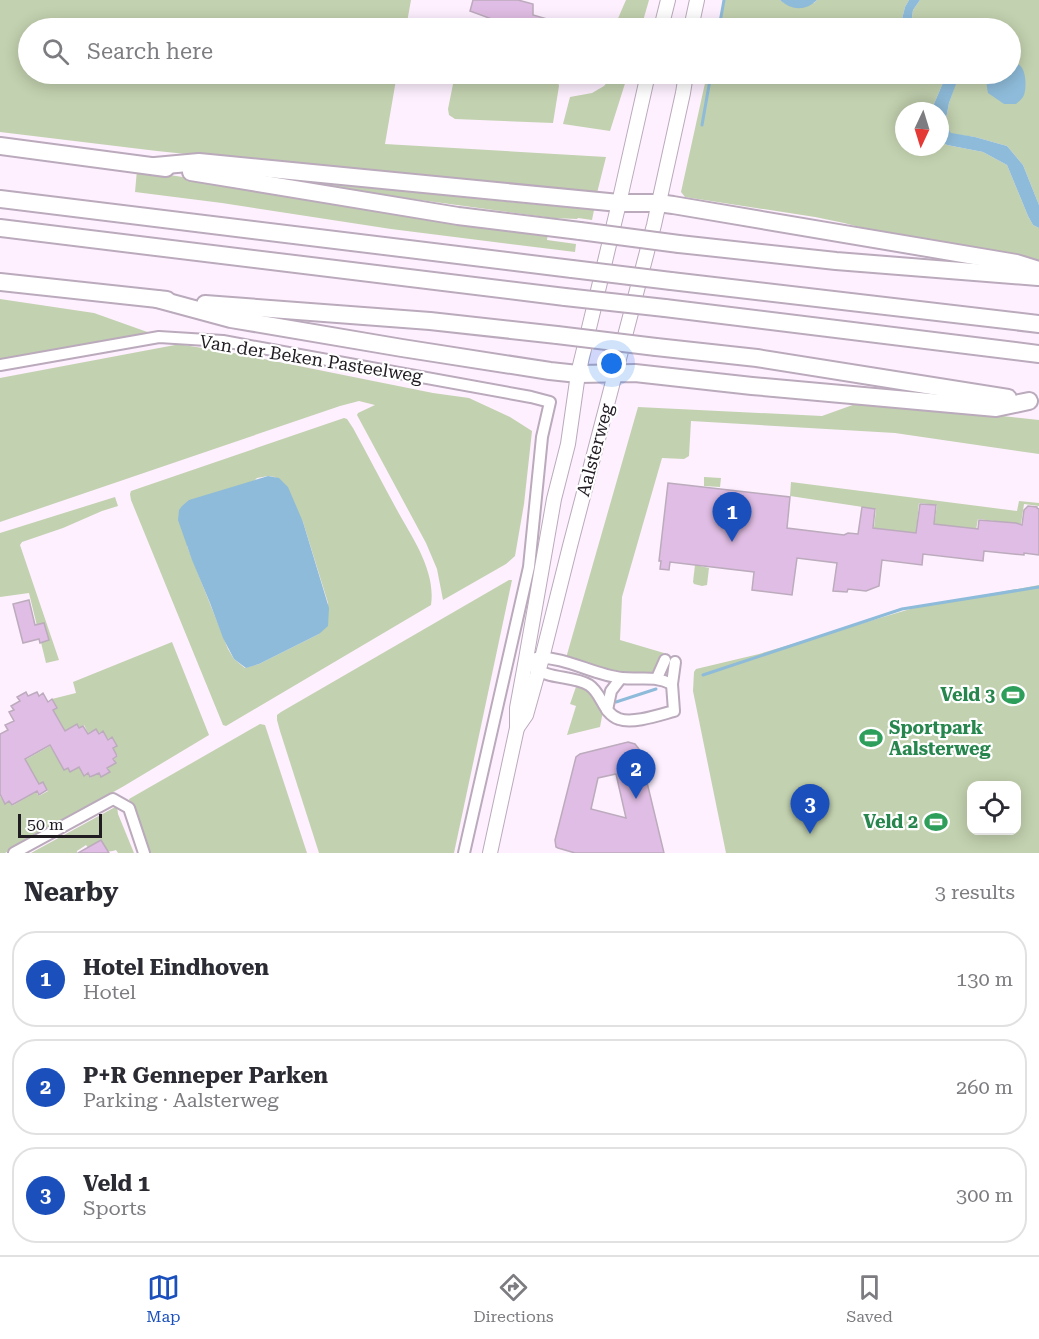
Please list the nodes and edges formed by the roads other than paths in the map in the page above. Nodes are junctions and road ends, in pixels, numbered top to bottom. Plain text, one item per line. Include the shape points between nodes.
1 (668, 0) edge
2 (697, 0) edge
3 (664, 18) edge
4 (693, 18) edge
5 (646, 84) edge
6 (684, 84) edge
7 (0, 146) edge
8 (155, 166) junction
9 (0, 199) edge
10 (620, 203) junction
11 (658, 203) junction
12 (0, 228) edge
13 (1039, 270) edge
14 (1039, 277) edge
15 (0, 282) edge
16 (157, 299) junction
17 (1039, 324) edge
18 (1039, 354) edge
19 (0, 365) edge
20 (578, 374) junction
21 (616, 374) junction
22 (550, 402) joint
23 (1034, 402) edge
24 (547, 539) junction
25 (528, 567) junction
26 (526, 659) junction
27 (541, 665) junction
28 (621, 678) junction
29 (657, 678) junction
30 (672, 684) junction
31 (607, 710) junction
32 (518, 728) junction
33 (14, 853) edge
34 (144, 853) edge
35 (464, 853) edge
36 (490, 853) edge

1 - 3 main road
2 - 4 main road
5 - 10 main road, Aalsterweg
6 - 11 main road, Aalsterweg
7 - 8 highway
8 - 10 highway via 199,162
8 - 14 highway, bridge via 459,216 679,244
9 - 17 highway, bridge
10 - 11 highway
10 - 20 main road, Aalsterweg
11 - 13 highway
11 - 21 main road, Aalsterweg
12 - 18 highway, bridge
15 - 16 highway
16 - 20 highway via 231,319
16 - 23 highway, bridge via 556,335 767,360
19 - 22 street, Van der Beken Pasteelweg via 159,337 235,344
20 - 21 highway
20 - 24 main road, Aalsterweg via 568,444
21 - 23 highway via 996,408
21 - 27 main road, Aalsterweg
22 - 25 street, Aalsterweg via 542,437
24 - 25 street, Aalsterweg
24 - 26 main road, Aalsterweg
25 - 35 street, Aalsterweg
26 - 27 street
26 - 32 main road, Aalsterweg via 517,708
27 - 28 street
27 - 31 street via 591,686
27 - 32 main road, Aalsterweg via 526,715
28 - 29 street
28 - 31 street via 611,691
29 - 30 street
29 - 30 street via 670,661
30 - 31 street via 674,711 626,721
32 - 36 main road, Aalsterweg
33 - 34 street via 113,799 129,808

